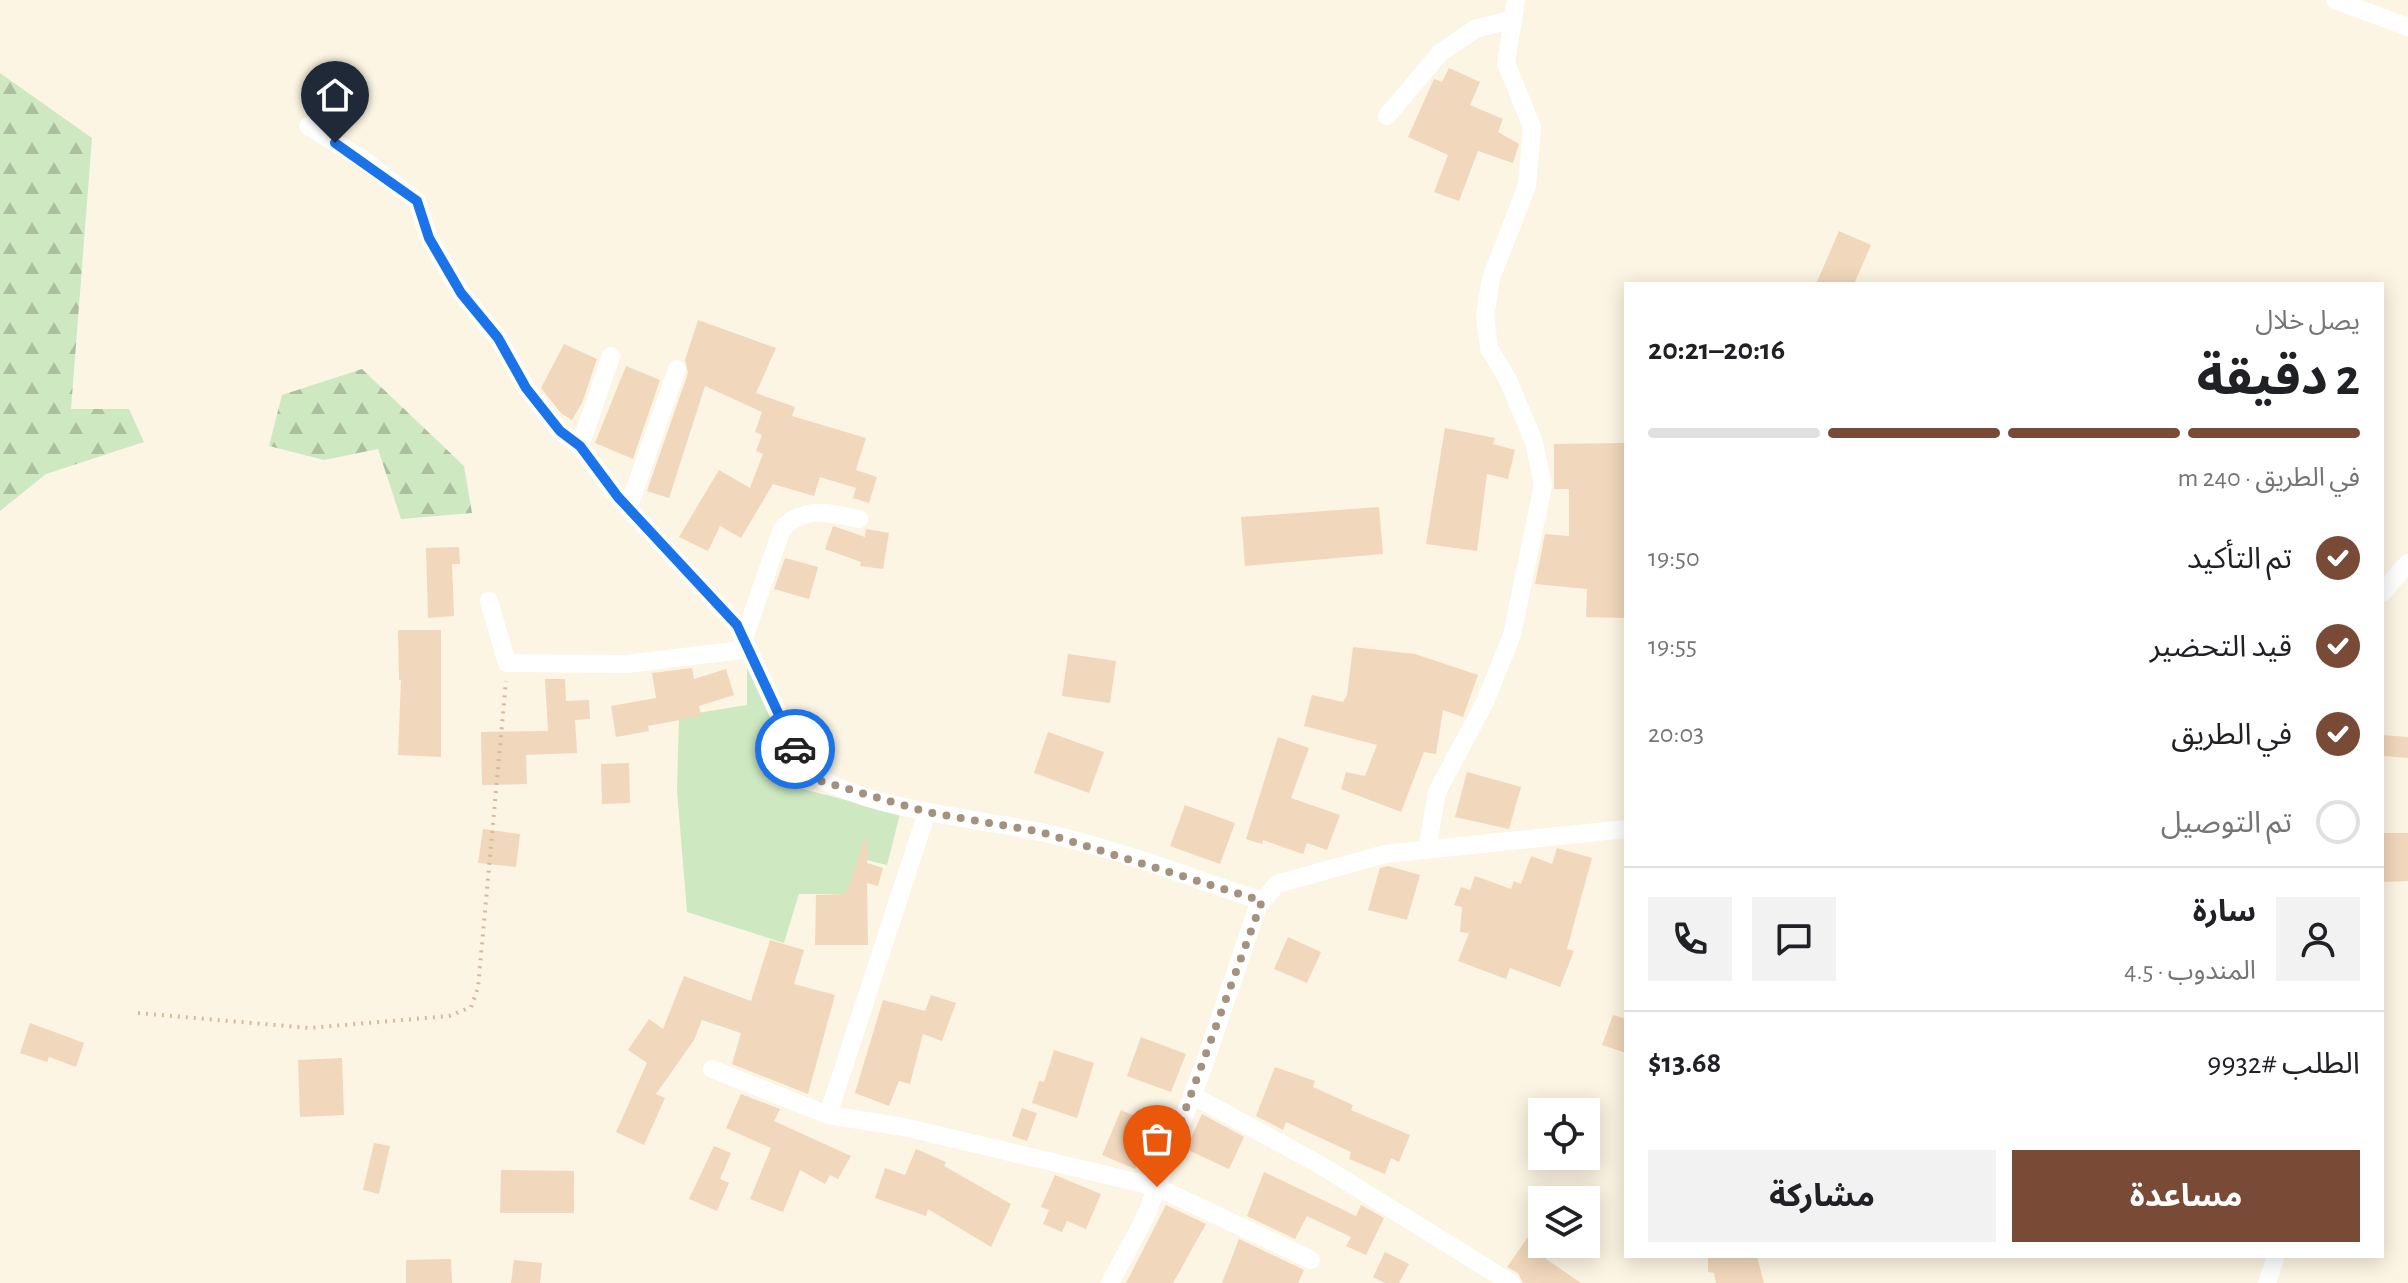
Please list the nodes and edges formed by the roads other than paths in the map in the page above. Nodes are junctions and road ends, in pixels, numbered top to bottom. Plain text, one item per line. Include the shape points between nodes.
1 (1516, 0) edge
2 (2335, 0) edge
3 (1511, 20) junction
4 (2408, 27) edge
5 (1387, 116) dead end
6 (308, 126) dead end
7 (611, 356) dead end
8 (677, 369) dead end
9 (580, 446) junction
10 (629, 506) junction
11 (859, 519) dead end
12 (2408, 563) edge
13 (2384, 591) edge
14 (489, 601) dead end
15 (746, 643) junction
16 (927, 812) junction
17 (1624, 829) edge
18 (1427, 850) junction
19 (1262, 901) junction
20 (712, 1069) dead end
21 (1192, 1095) junction
22 (828, 1115) junction
23 (1157, 1187) junction
24 (2275, 1258) edge
25 (1311, 1260) dead end
26 (1110, 1283) edge
27 (1511, 1283) edge
28 (2267, 1283) edge

1 - 3 street
2 - 4 street
3 - 5 street via 1475,29 1440,53
3 - 18 street via 1506,63 1532,127 1527,186 1491,278 1485,316 1489,348 1534,442 1543,485 1512,635 1485,702 1437,792
6 - 9 street via 417,201 429,238 461,293 498,338 526,388 560,431
7 - 9 street
8 - 10 street
9 - 10 street
10 - 15 street via 737,625
11 - 15 street via 817,510 782,529
12 - 13 street
14 - 15 street via 507,663 627,664
15 - 16 street via 802,764 817,780
16 - 19 street via 1041,832
16 - 22 street
17 - 18 street
18 - 19 street via 1385,854 1277,884
19 - 21 street
20 - 22 street
21 - 23 street
21 - 27 street via 1322,1166
22 - 23 street via 904,1127
23 - 25 street
23 - 26 street
24 - 28 street

